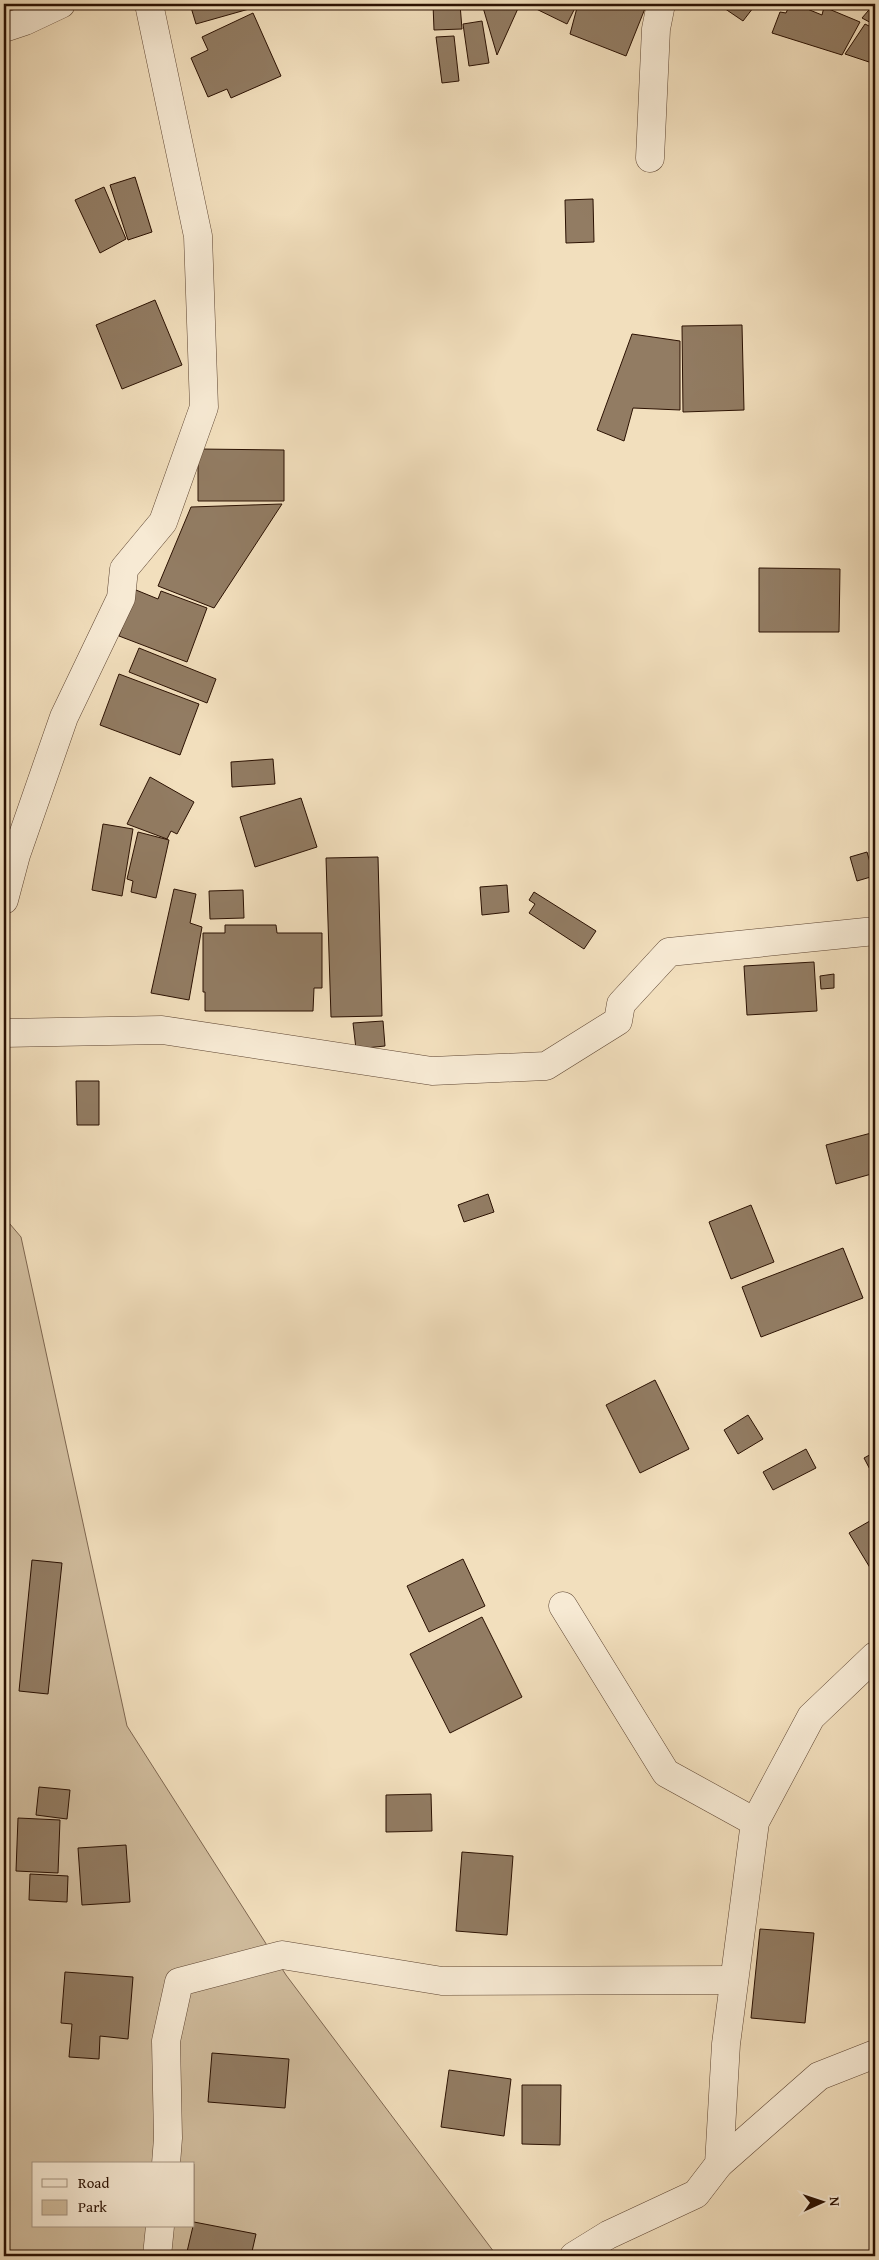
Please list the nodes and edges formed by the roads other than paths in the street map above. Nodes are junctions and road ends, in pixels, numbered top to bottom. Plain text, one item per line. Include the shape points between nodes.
1 (61, 4) edge
2 (149, 4) edge
3 (660, 4) edge
4 (4, 28) edge
5 (650, 158) dead end
6 (4, 900) edge
7 (875, 930) edge
8 (4, 1034) edge
9 (563, 1606) dead end
10 (875, 1656) edge
11 (755, 1822) junction
12 (734, 1980) junction
13 (875, 2054) edge
14 (166, 2162) edge
15 (719, 2164) junction
16 (160, 2228) edge
17 (157, 2256) edge
18 (574, 2256) edge

1 - 4 street
2 - 6 street via 198,236 204,407 163,522 124,568 121,598 64,717 16,855
3 - 5 street
7 - 8 street via 669,952 621,1004 618,1021 546,1066 432,1071 162,1030
9 - 11 street via 666,1773
10 - 11 street via 810,1717
11 - 12 street
12 - 14 street via 442,1981 282,1955 179,1982 166,2041
12 - 15 street via 726,2044
13 - 15 street via 819,2076
15 - 18 street via 696,2194 608,2235
16 - 17 street

